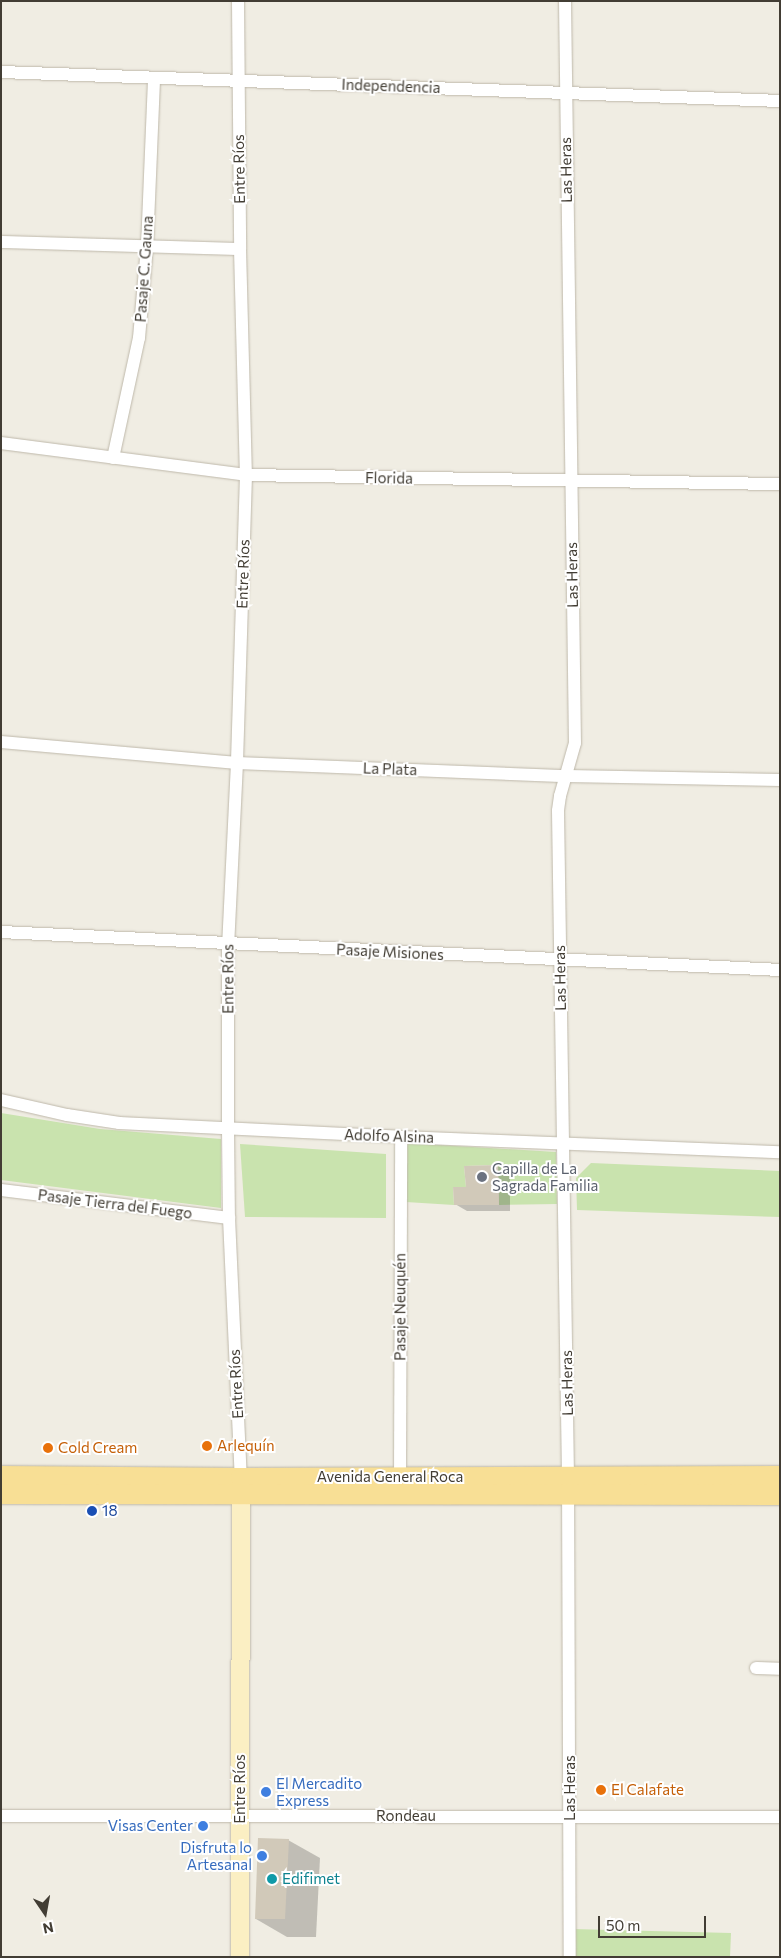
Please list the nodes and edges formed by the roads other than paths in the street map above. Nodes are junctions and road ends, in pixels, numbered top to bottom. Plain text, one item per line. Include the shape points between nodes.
1 (238, 1) edge
2 (565, 1) edge
3 (1, 72) edge
4 (154, 78) junction
5 (239, 80) junction
6 (565, 92) junction
7 (780, 101) edge
8 (1, 242) edge
9 (147, 246) junction
10 (240, 249) junction
11 (1, 443) edge
12 (114, 458) junction
13 (246, 475) junction
14 (571, 480) junction
15 (780, 484) edge
16 (1, 742) edge
17 (237, 763) junction
18 (566, 776) junction
19 (780, 780) edge
20 (1, 932) edge
21 (228, 944) junction
22 (560, 960) junction
23 (780, 970) edge
24 (1, 1100) edge
25 (228, 1129) junction
26 (401, 1137) junction
27 (564, 1142) junction
28 (780, 1152) edge
29 (1, 1190) edge
30 (228, 1218) junction
31 (1, 1476) edge
32 (780, 1476) edge
33 (400, 1477) junction
34 (568, 1486) junction
35 (241, 1487) junction
36 (1, 1494) edge
37 (780, 1495) edge
38 (756, 1668) dead end
39 (780, 1669) edge
40 (1, 1816) edge
41 (240, 1816) junction
42 (570, 1816) junction
43 (780, 1817) edge
44 (240, 1957) edge
45 (570, 1957) edge

1 - 5 street, Entre Ríos
2 - 6 street, Las Heras
3 - 4 street, Independencia
4 - 5 street, Independencia
4 - 9 street, Pasaje C. Gauna
5 - 6 street, Independencia
5 - 10 street, Entre Ríos
6 - 7 street, Independencia
6 - 14 street, Las Heras
8 - 9 street
9 - 10 street
9 - 12 street, Pasaje C. Gauna via 139,338
10 - 13 street, Entre Ríos
11 - 12 street, Florida
12 - 13 street, Florida
13 - 14 street, Florida
13 - 17 street, Entre Ríos
14 - 15 street, Florida
14 - 18 street, Las Heras via 575,743
16 - 17 street, La Plata
17 - 18 street, La Plata
17 - 21 street, Entre Ríos
18 - 19 street, La Plata
18 - 22 street, Las Heras via 558,811
20 - 21 street, Pasaje Misiones
21 - 22 street, Pasaje Misiones
21 - 25 street, Entre Ríos
22 - 23 street, Pasaje Misiones
22 - 27 street, Las Heras
24 - 25 street, Adolfo Alsina via 119,1123
25 - 26 street, Adolfo Alsina
25 - 30 street, Entre Ríos
26 - 27 street, Adolfo Alsina
26 - 33 street, Pasaje Neuquén
27 - 28 street, Adolfo Alsina
27 - 34 street, Las Heras
29 - 30 street, Pasaje Tierra del Fuego
30 - 35 street, Entre Ríos
31 - 35 main road, Avenida General Roca
32 - 34 main road, Avenida General Roca
33 - 34 main road, Avenida General Roca
33 - 35 main road, Avenida General Roca
34 - 35 main road, Avenida General Roca
34 - 37 main road, Avenida General Roca
34 - 42 street, Las Heras
35 - 36 main road, Avenida General Roca
35 - 41 street, Entre Ríos
38 - 39 street
40 - 41 street, Rondeau
41 - 42 street, Rondeau
41 - 44 street, Entre Ríos
42 - 43 street, Rondeau
42 - 45 street, Las Heras

